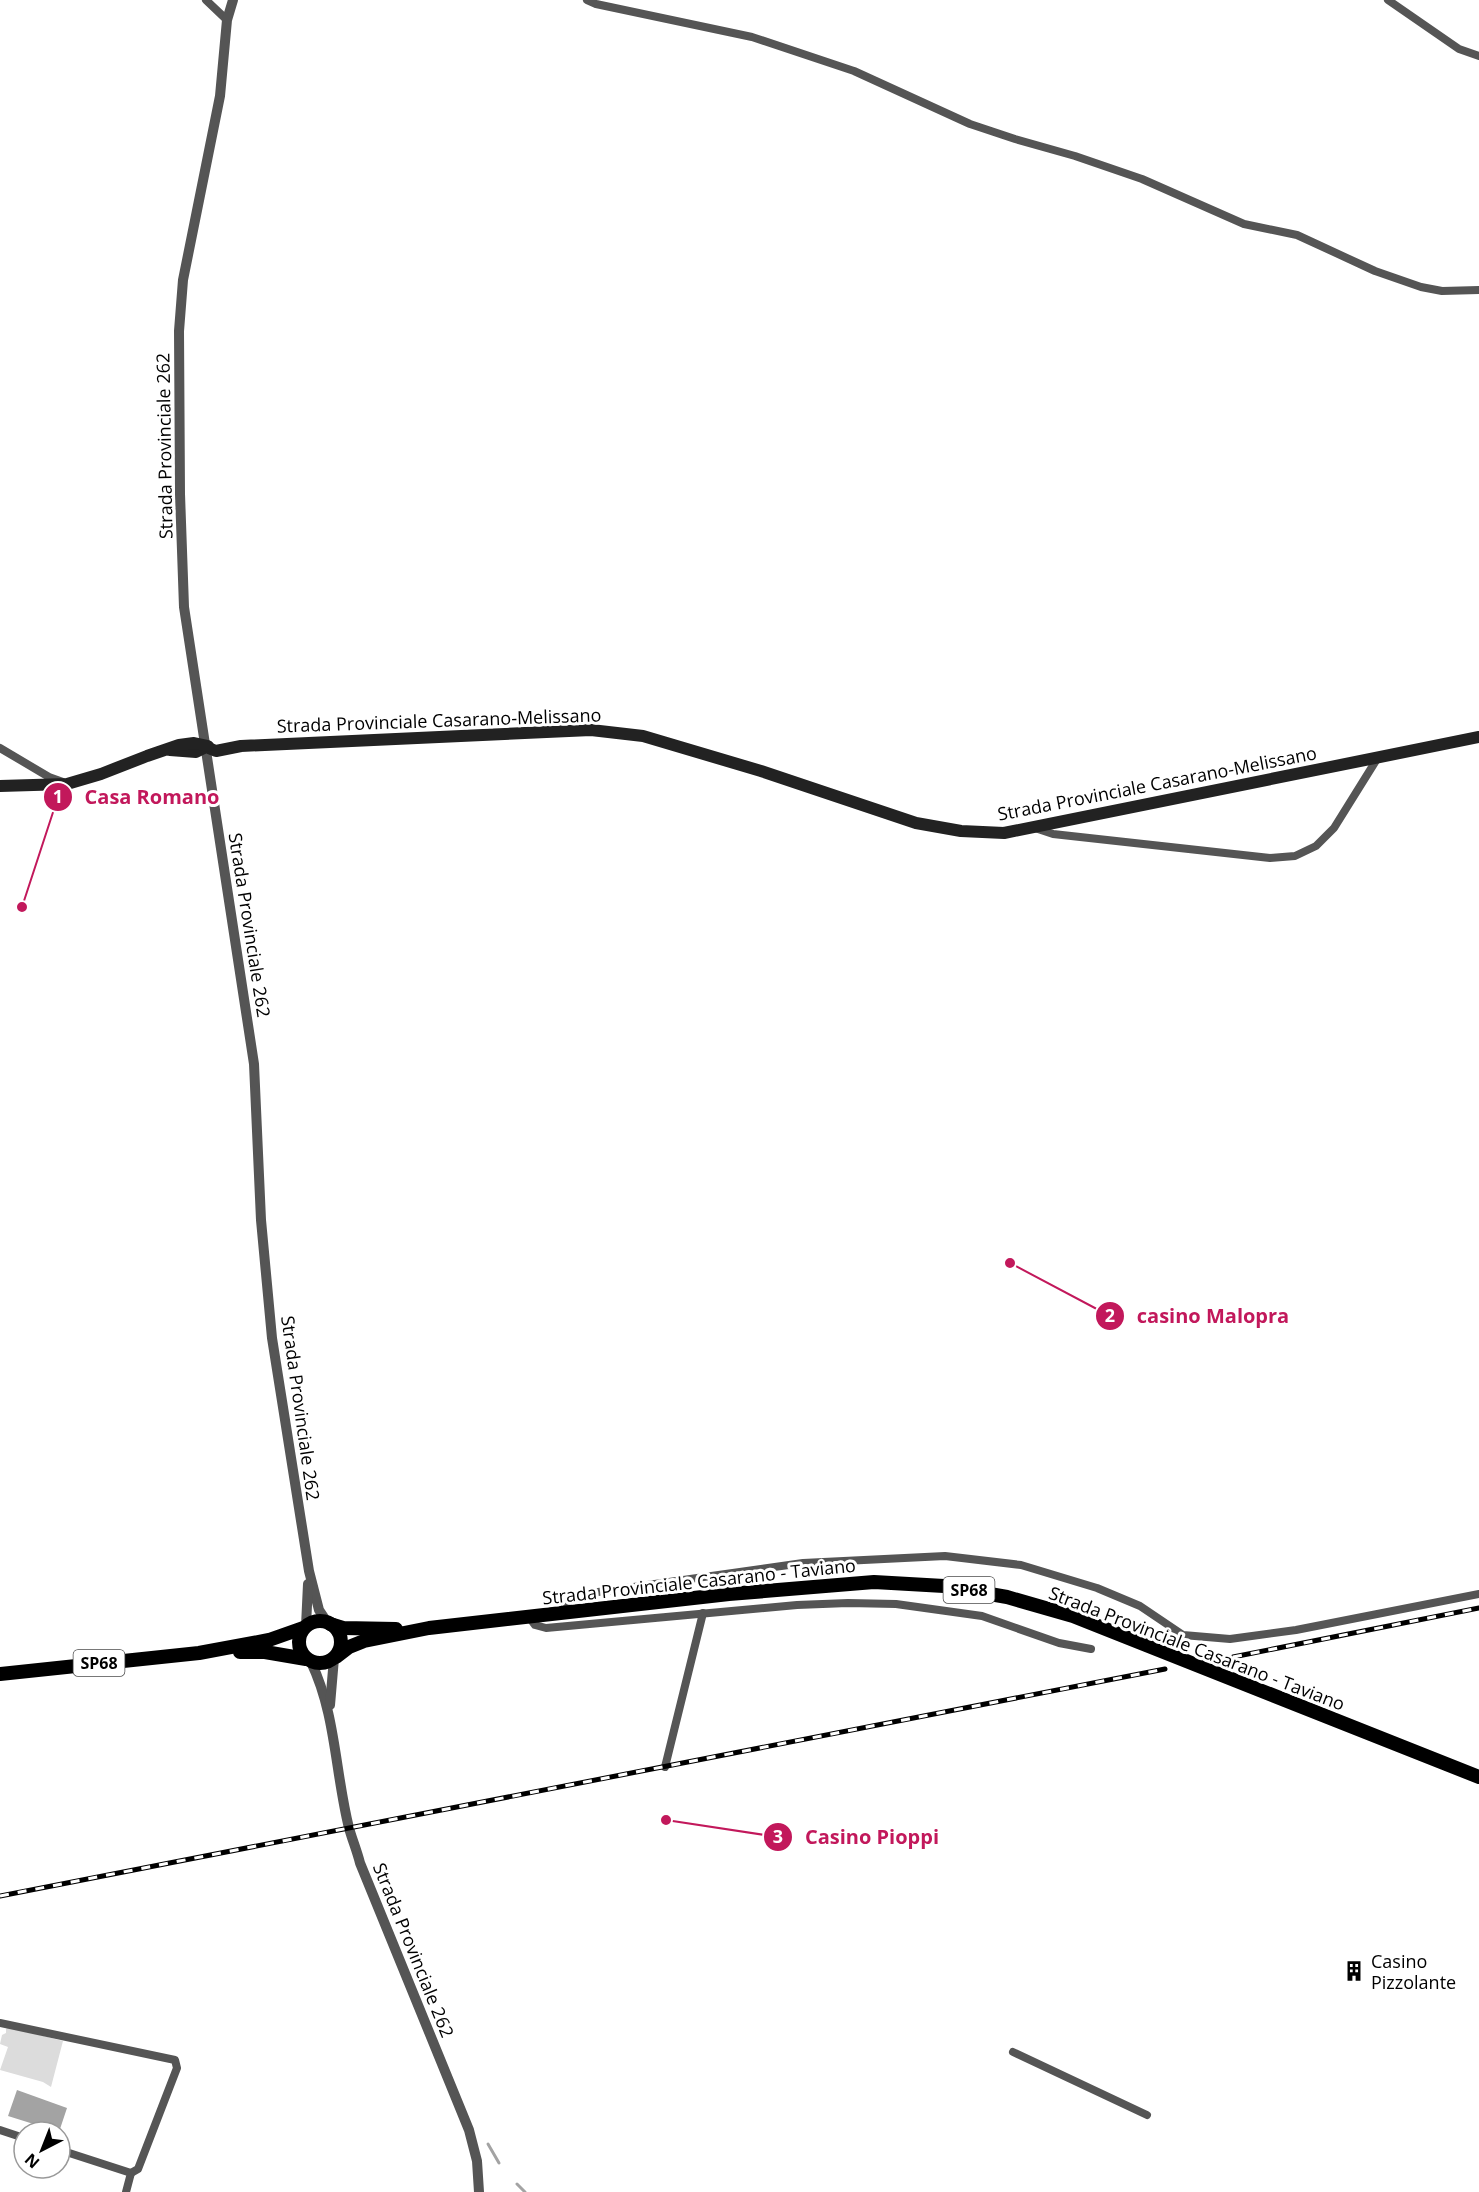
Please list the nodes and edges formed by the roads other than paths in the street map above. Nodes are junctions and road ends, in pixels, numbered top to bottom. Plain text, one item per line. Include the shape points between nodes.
1 (206, 0) edge
2 (233, 0) edge
3 (586, 0) edge
4 (1388, 0) edge
5 (227, 20) junction
6 (1479, 56) edge
7 (1479, 290) edge
8 (1479, 737) edge
9 (206, 747) junction
10 (0, 748) edge
11 (1377, 759) junction
12 (67, 784) junction
13 (0, 786) edge
14 (1034, 827) junction
15 (309, 1571) junction
16 (1479, 1594) edge
17 (560, 1613) junction
18 (703, 1613) junction
19 (529, 1617) junction
20 (329, 1623) junction
21 (304, 1627) junction
22 (429, 1628) junction
23 (1091, 1649) dead end
24 (199, 1653) junction
25 (335, 1657) junction
26 (308, 1661) junction
27 (0, 1674) edge
28 (330, 1717) junction
29 (665, 1767) dead end
30 (1479, 1777) edge
31 (0, 2023) edge
32 (1013, 2052) dead end
33 (1147, 2115) dead end
34 (72, 2154) edge
35 (131, 2173) junction
36 (126, 2192) edge
37 (479, 2192) edge

1 - 5 street
2 - 5 street, Strada Provinciale 262
3 - 7 street via 752,37 854,71 970,124 1142,179 1244,224 1297,235 1421,287
4 - 6 street via 1459,49
5 - 9 street, Strada Provinciale 262 via 220,96 183,280 179,331 184,607
8 - 11 main road, Strada Provinciale Casarano-Melissano
9 - 12 main road, Strada Provinciale Casarano-Melissano via 194,743 179,745
9 - 14 main road, Strada Provinciale Casarano-Melissano via 227,742 241,746 567,731 643,735 916,823 1004,833
9 - 15 street, Strada Provinciale 262 via 254,1064 261,1220 272,1338
10 - 12 street
11 - 14 main road, Strada Provinciale Casarano-Melissano
11 - 14 street via 1334,828 1316,846 1295,856 1270,858 1224,853 1053,834
12 - 13 main road, Strada Provinciale Casarano-Melissano
15 - 20 street via 319,1610
15 - 21 street
16 - 17 street via 1230,1639 1183,1635 1140,1606 1097,1588 1021,1565 945,1556 803,1563 584,1594 570,1600
17 - 19 main road, Strada Provinciale Casarano - Taviano / SP68
17 - 30 main road, Strada Provinciale Casarano - Taviano / SP68 via 874,1582 944,1586 1007,1597 1072,1616
18 - 19 street via 546,1628 535,1625
18 - 23 street via 828,1604 896,1604 982,1616 1059,1643
18 - 29 street
19 - 22 main road, Strada Provinciale Casarano - Taviano / SP68
20 - 21 main road, Strada Provinciale Casarano - Taviano / SP68 via 316,1621
20 - 22 main road, Strada Provinciale Casarano - Taviano / SP68 via 363,1629
20 - 25 main road via 341,1639
21 - 24 main road, Strada Provinciale Casarano - Taviano / SP68 via 269,1640
21 - 26 main road via 298,1641 301,1654
22 - 25 main road, Strada Provinciale Casarano - Taviano / SP68 via 364,1641
24 - 26 main road, Strada Provinciale Casarano - Taviano / SP68 via 265,1652
24 - 27 main road, Strada Provinciale Casarano - Taviano / SP68
25 - 26 main road, Strada Provinciale Casarano - Taviano / SP68 via 323,1664
25 - 28 street
26 - 28 street
28 - 37 street, Strada Provinciale 262 via 349,1828 469,2130
31 - 35 street via 175,2060 177,2068 138,2169
32 - 33 street
34 - 35 street
35 - 36 street

